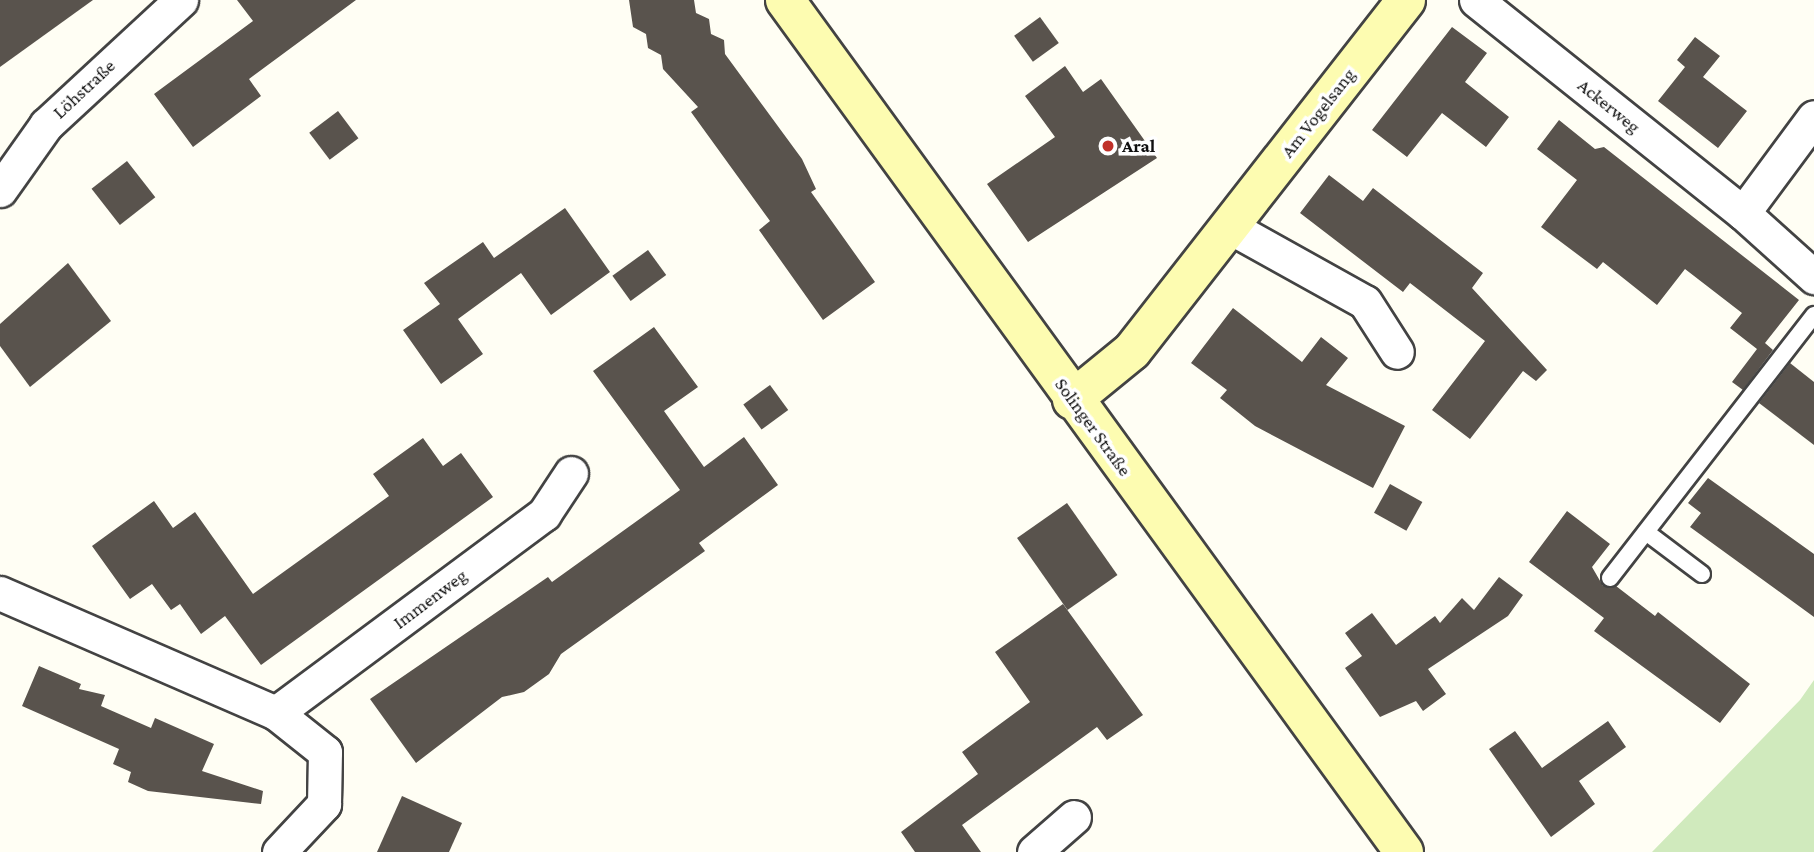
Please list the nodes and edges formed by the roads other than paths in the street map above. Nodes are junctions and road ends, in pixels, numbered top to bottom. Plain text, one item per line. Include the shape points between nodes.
1 (181, 0) edge
2 (785, 0) edge
3 (1406, 0) edge
4 (1476, 0) edge
5 (1814, 117) edge
6 (0, 190) edge
7 (1743, 213) junction
8 (1230, 227) junction
9 (1814, 277) edge
10 (1814, 315) edge
11 (1397, 352) dead end
12 (1072, 400) junction
13 (571, 473) dead end
14 (1646, 531) junction
15 (1702, 574) dead end
16 (1610, 578) dead end
17 (0, 593) edge
18 (276, 713) junction
19 (1074, 817) dead end
20 (279, 852) edge
21 (1034, 852) edge
22 (1404, 852) edge

1 - 6 street, Löhstraße via 46,125
2 - 12 main road, Solinger Straße
3 - 8 main road, Am Vogelsang
4 - 7 street, Ackerweg
5 - 7 street
7 - 9 street, Ackerweg
8 - 11 street via 1365,302
8 - 12 main road, Am Vogelsang via 1132,351
10 - 14 lane
12 - 22 main road, Solinger Straße
13 - 18 street, Immenweg via 544,514
14 - 15 lane
14 - 16 lane
17 - 18 street
18 - 20 street via 325,752 324,804
19 - 21 street

